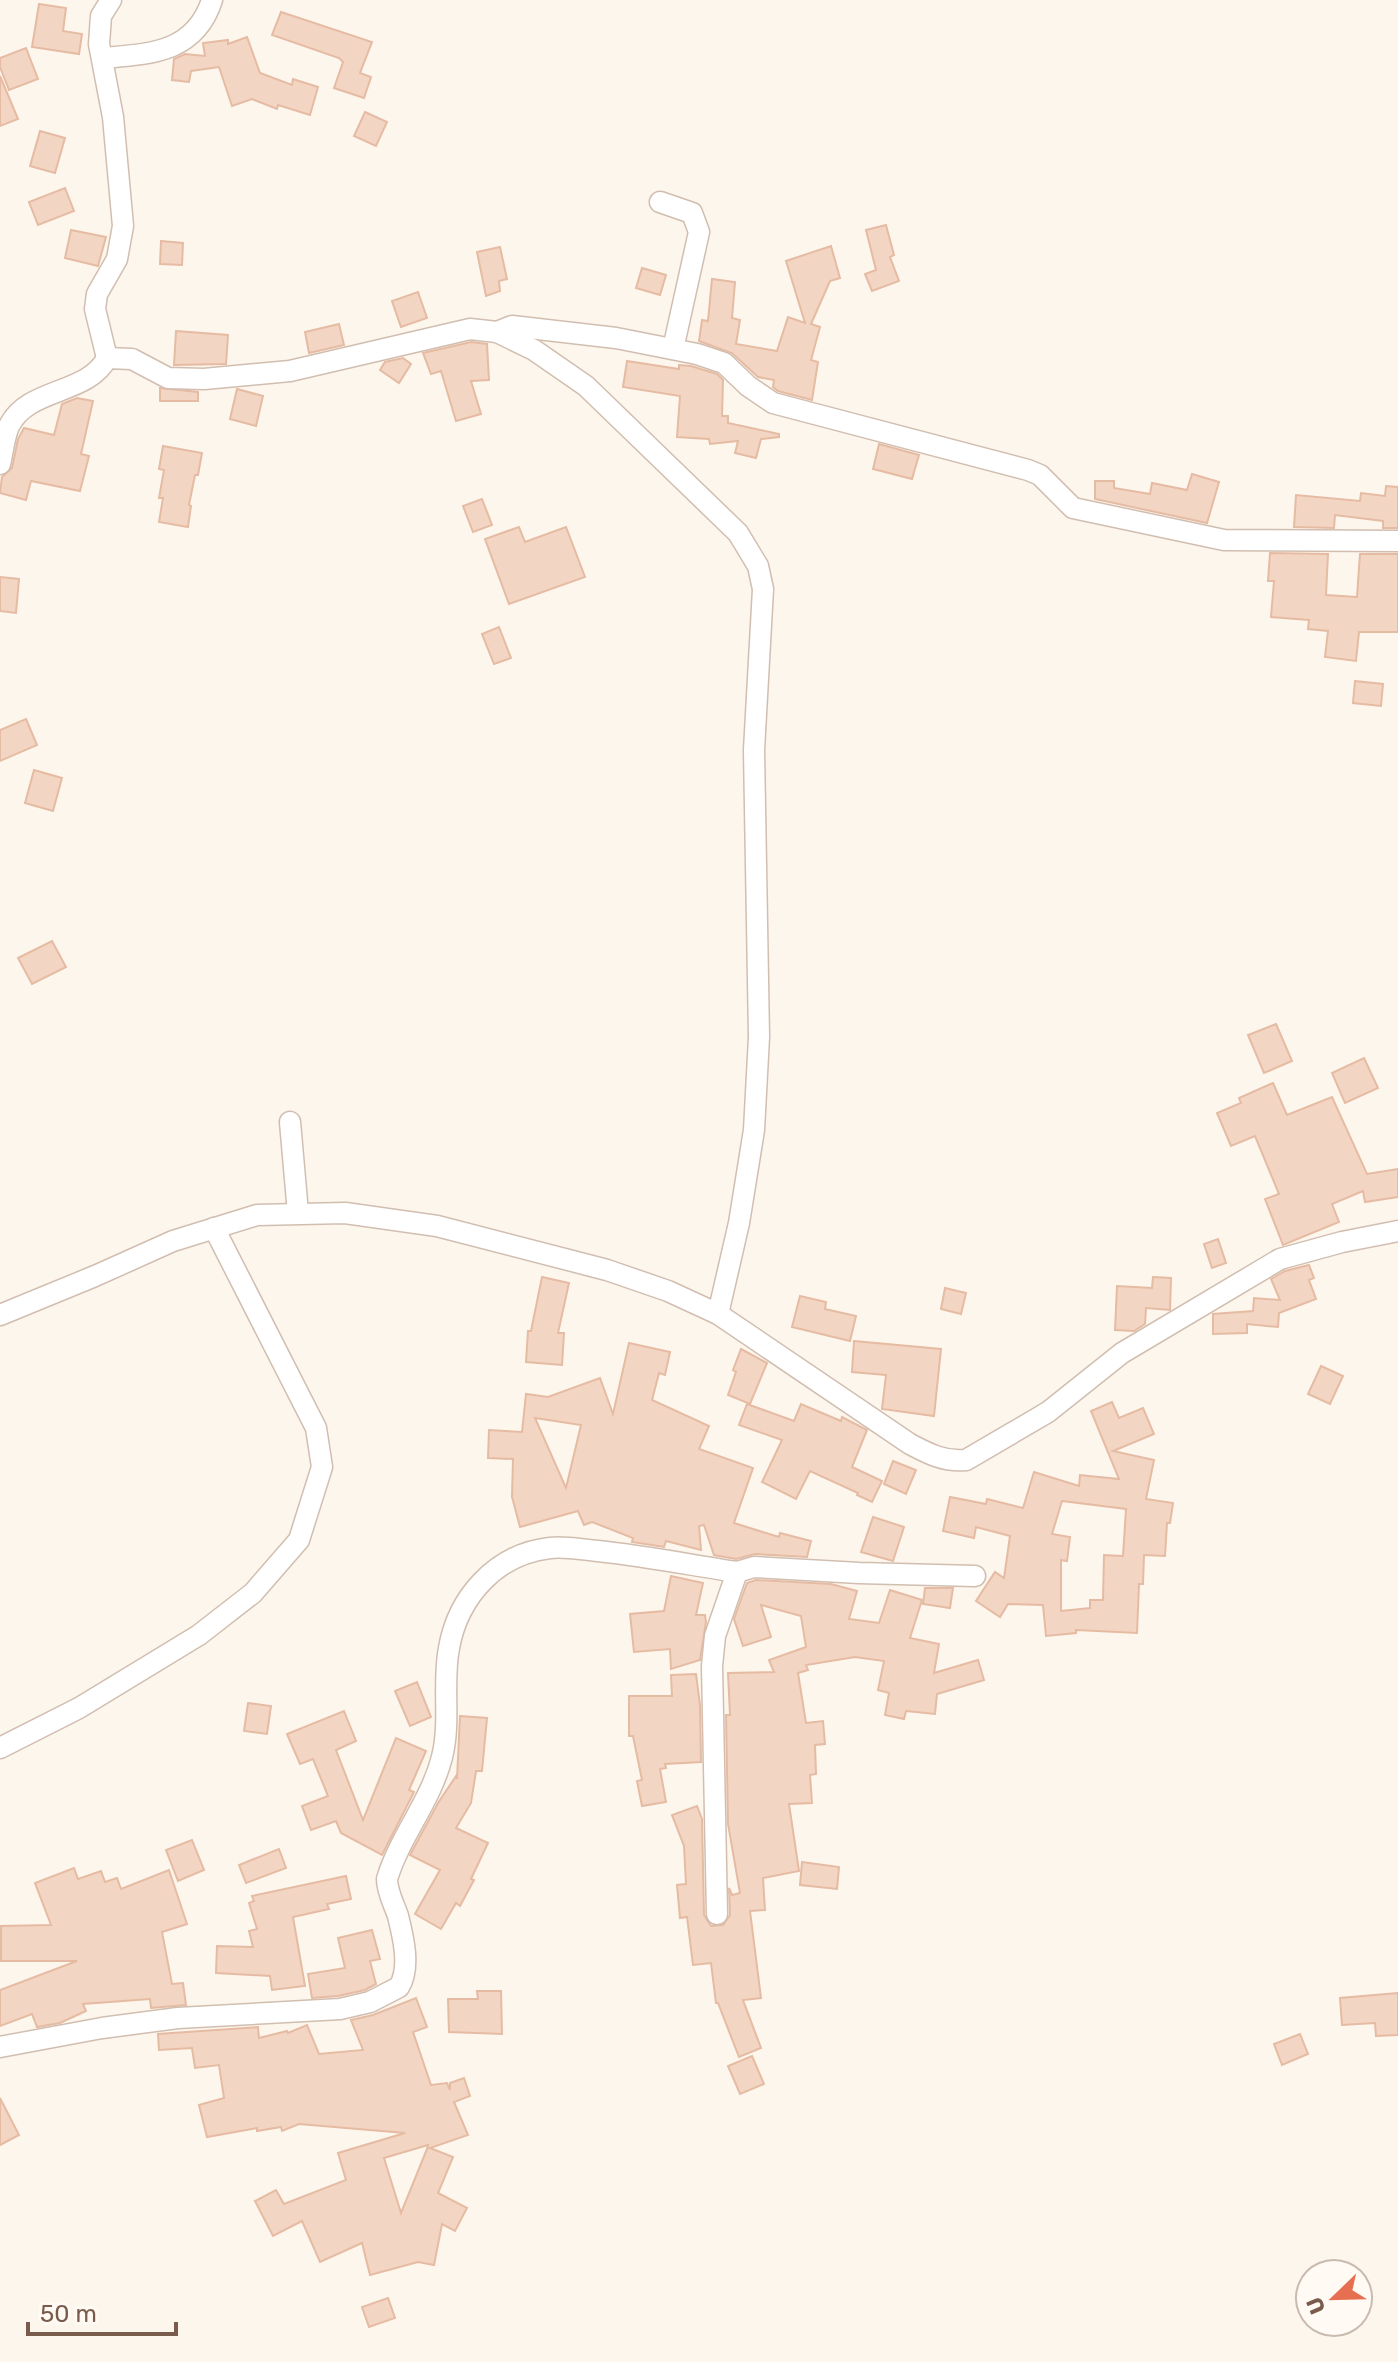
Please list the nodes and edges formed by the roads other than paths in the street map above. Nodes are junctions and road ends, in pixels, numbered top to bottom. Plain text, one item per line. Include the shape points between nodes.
1 (111, 0) edge
2 (212, 0) edge
3 (103, 58) junction
4 (660, 202) dead end
5 (497, 332) junction
6 (673, 349) junction
7 (107, 358) junction
8 (0, 464) edge
9 (1398, 541) edge
10 (290, 1122) dead end
11 (298, 1213) junction
12 (214, 1228) junction
13 (1398, 1231) edge
14 (718, 1314) junction
15 (0, 1315) edge
16 (737, 1572) junction
17 (975, 1576) dead end
18 (0, 1748) edge
19 (717, 1914) dead end
20 (0, 2047) edge

1 - 3 street via 99,25
2 - 3 street via 206,19 178,44 158,53
3 - 7 street via 123,226 117,259 97,294
4 - 6 street via 692,213 699,227
5 - 6 street via 512,326
5 - 7 street via 470,329 290,371 204,379 168,378 132,359
5 - 14 street via 586,386 738,533 758,566 763,589 754,750 759,1037 754,1130
6 - 9 street via 724,363 773,403 1028,470 1073,508 1224,540
7 - 8 street via 85,379 24,408 8,428
10 - 11 street
11 - 12 street via 257,1215
11 - 14 street via 345,1213 437,1226 607,1270
12 - 15 street
12 - 18 street via 316,1428 322,1467 299,1540 253,1593 199,1635 79,1708
13 - 14 street via 1280,1259 1122,1353 1048,1412 966,1460 943,1460 910,1444
16 - 17 street via 754,1567
16 - 19 street via 715,1636 712,1666
16 - 20 street via 628,1554 549,1548 502,1564 477,1586 465,1602 449,1647 443,1754 436,1777 387,1879 405,1972 392,1993 340,2009 178,2018

